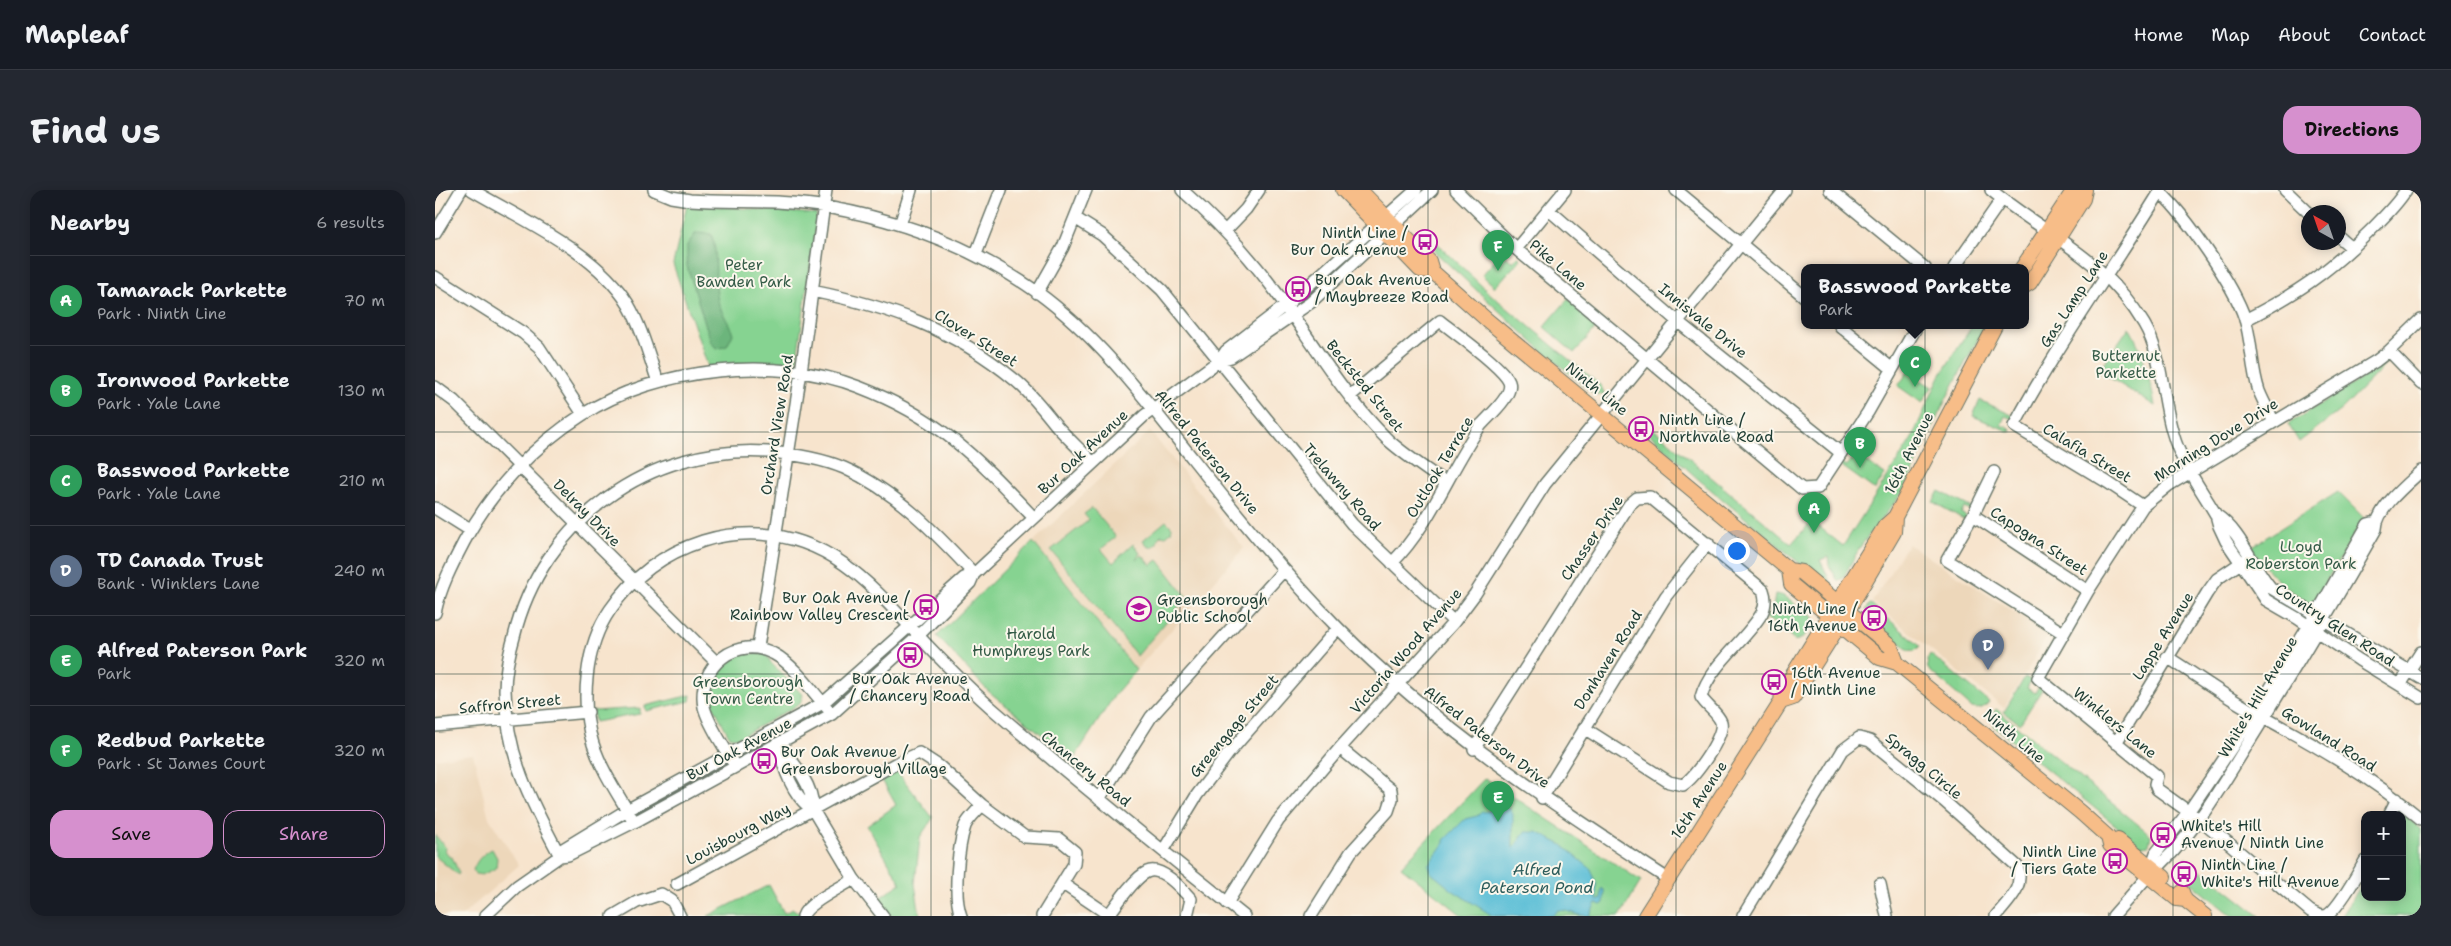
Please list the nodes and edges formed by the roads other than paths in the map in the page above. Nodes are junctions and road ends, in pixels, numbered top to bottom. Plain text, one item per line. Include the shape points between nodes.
1 (461, 190) edge
2 (472, 190) edge
3 (654, 190) edge
4 (826, 190) edge
5 (911, 190) edge
6 (1001, 190) edge
7 (1086, 190) edge
8 (1183, 190) edge
9 (1259, 190) edge
10 (1343, 190) edge
11 (1360, 190) edge
12 (1416, 190) edge
13 (1432, 190) edge
14 (1455, 190) edge
15 (1565, 190) edge
16 (1676, 190) edge
17 (1785, 190) edge
18 (1830, 190) edge
19 (1991, 190) edge
20 (2075, 190) edge
21 (2085, 190) edge
22 (2285, 190) edge
23 (2406, 190) edge
24 (2160, 191) edge
25 (744, 196) edge
26 (2002, 199) junction
27 (2301, 205) edge
28 (823, 206) junction
29 (1549, 210) junction
30 (1075, 218) junction
31 (900, 225) junction
32 (1384, 226) junction
33 (1226, 230) junction
34 (435, 233) edge
35 (2052, 234) junction
36 (2346, 242) edge
37 (1741, 244) junction
38 (2353, 248) junction
39 (1516, 250) junction
40 (976, 254) junction
41 (1920, 264) edge
42 (1957, 264) edge
43 (2026, 264) edge
44 (2108, 276) junction
45 (435, 277) edge
46 (2029, 284) edge
47 (812, 291) junction
48 (1037, 293) junction
49 (1801, 294) edge
50 (1285, 305) junction
51 (1293, 316) junction
52 (2245, 320) junction
53 (2421, 320) edge
54 (1677, 321) junction
55 (1844, 329) edge
56 (1915, 329) edge
57 (1993, 329) edge
58 (2389, 352) junction
59 (1646, 359) junction
60 (1219, 360) junction
61 (1891, 368) junction
62 (801, 372) junction
63 (658, 382) junction
64 (2421, 384) edge
65 (435, 387) edge
66 (1351, 395) junction
67 (1153, 408) junction
68 (583, 414) junction
69 (1601, 414) junction
70 (2273, 422) junction
71 (2014, 426) joint
72 (1841, 453) junction
73 (788, 454) junction
74 (1093, 463) junction
75 (519, 466) junction
76 (2421, 471) edge
77 (1994, 472) dead end
78 (2192, 472) junction
79 (1446, 483) junction
80 (2143, 506) junction
81 (435, 508) edge
82 (1973, 515) junction
83 (1034, 518) junction
84 (577, 523) junction
85 (470, 530) junction
86 (775, 535) junction
87 (1708, 543) junction
88 (2245, 560) junction
89 (1392, 563) junction
90 (1284, 570) junction
91 (1789, 570) junction
92 (974, 574) junction
93 (634, 581) junction
94 (2088, 591) junction
95 (436, 606) edge
96 (1843, 607) junction
97 (2319, 616) junction
98 (1835, 620) junction
99 (1454, 622) junction
100 (910, 626) junction
101 (1339, 628) junction
102 (2311, 629) junction
103 (2063, 633) junction
104 (918, 635) junction
105 (757, 648) junction
106 (2421, 652) edge
107 (2167, 658) junction
108 (716, 662) junction
109 (1897, 663) junction
110 (2409, 671) junction
111 (2038, 678) joint
112 (2421, 678) edge
113 (1397, 685) junction
114 (2401, 685) junction
115 (2421, 698) edge
116 (823, 703) junction
117 (588, 712) junction
118 (832, 714) junction
119 (2260, 715) junction
120 (507, 719) junction
121 (435, 726) edge
122 (1584, 728) junction
123 (771, 732) junction
124 (2116, 743) junction
125 (778, 744) junction
126 (1340, 748) junction
127 (1474, 749) junction
128 (729, 755) junction
129 (735, 767) junction
130 (1542, 798) junction
131 (1099, 799) junction
132 (2397, 799) junction
133 (982, 804) junction
134 (627, 810) junction
135 (813, 810) junction
136 (2189, 811) junction
137 (2391, 811) edge
138 (2199, 819) junction
139 (2421, 819) edge
140 (634, 822) junction
141 (1163, 851) junction
142 (560, 856) junction
143 (2361, 867) edge
144 (2151, 870) junction
145 (854, 879) junction
146 (1668, 879) junction
147 (677, 884) dead end
148 (1063, 884) junction
149 (1880, 884) dead end
150 (1227, 903) junction
151 (1109, 915) edge
152 (485, 916) edge
153 (613, 916) edge
154 (680, 916) edge
155 (803, 916) edge
156 (883, 916) edge
157 (961, 916) edge
158 (1041, 916) edge
159 (1187, 916) edge
160 (1244, 916) edge
161 (1311, 916) edge
162 (1645, 916) edge
163 (1743, 916) edge
164 (1887, 916) edge
165 (1996, 916) edge
166 (2113, 916) edge
167 (2205, 916) edge

1 - 34 street
2 - 63 street via 551,237 607,276 628,304 640,328
3 - 25 street, Alfred Paterson Drive via 690,200
4 - 28 street, Orchard View Road
5 - 31 street
6 - 40 street
7 - 30 street
8 - 33 street
9 - 33 street via 1247,209
10 - 32 main road, Ninth Line
11 - 32 main road, Ninth Line
12 - 32 street, Bur Oak Avenue
13 - 32 street, Bur Oak Avenue
14 - 39 street, Pike Lane
15 - 29 street
16 - 37 street
17 - 37 street, Victoria Wood Avenue
18 - 41 street
19 - 26 street, Country Glen Road
20 - 35 main road
21 - 35 main road via 2083,199
22 - 27 street
23 - 38 street
24 - 44 street, Gas Lamp Lane
24 - 52 street via 2215,263
25 - 28 street, Alfred Paterson Drive
26 - 35 street, Country Glen Road
26 - 42 street
28 - 31 street, Alfred Paterson Drive
28 - 47 street, Orchard View Road
29 - 39 street
29 - 54 street, Innisvale Drive
30 - 48 street via 1053,267
30 - 60 street, Trelawny Road via 1102,235 1148,276
31 - 40 street, Alfred Paterson Drive
32 - 50 street, Bur Oak Avenue
32 - 51 street, Bur Oak Avenue
32 - 69 main road, Ninth Line via 1429,261 1431,271
33 - 50 street
35 - 43 main road
35 - 44 street, Country Glen Road
35 - 46 main road
36 - 38 street
37 - 49 street
37 - 54 street, Victoria Wood Avenue
38 - 52 street via 2308,285
39 - 59 street, Pike Lane
40 - 48 street, Alfred Paterson Drive
44 - 71 street, Gas Lamp Lane via 2038,382
44 - 78 street, Country Glen Road via 2145,326 2154,347 2173,434
45 - 68 street via 523,333 539,347
47 - 62 street, Orchard View Road
47 - 74 street, Clover Street via 864,302 936,328 1015,380
48 - 67 street, Alfred Paterson Drive via 1099,348
50 - 51 street
50 - 60 street, Bur Oak Avenue
51 - 60 street, Bur Oak Avenue via 1231,357
51 - 66 street, Becksted Street
52 - 70 street via 2259,390
53 - 58 street, Morning Dove Drive
54 - 59 street, Victoria Wood Avenue
54 - 72 street, Innisvale Drive
55 - 61 street
56 - 61 street
57 - 96 main road, 16th Avenue via 1895,517 1885,526
58 - 64 street
58 - 70 street, Morning Dove Drive
59 - 69 street, Victoria Wood Avenue
59 - 72 street, Pike Lane via 1801,489 1817,488
60 - 67 street, Bur Oak Avenue
60 - 89 street, Trelawny Road via 1352,524
61 - 72 street
62 - 63 street via 745,368
62 - 73 street, Orchard View Road
62 - 83 street via 857,386 932,422 985,465
63 - 68 street
65 - 75 street, Delray Drive
66 - 79 street, Becksted Street via 1371,422 1399,450
66 - 79 street, Outlook Terrace via 1440,321 1500,370 1509,381 1507,396 1481,425
67 - 74 street, Bur Oak Avenue
67 - 90 street, Alfred Paterson Drive
68 - 75 street
69 - 91 main road, Ninth Line
69 - 99 street, Victoria Wood Avenue via 1545,484
70 - 78 street, Morning Dove Drive
71 - 80 street, Calafia Street
73 - 84 street via 739,450 714,452 684,460 638,478 614,492
73 - 86 street, Orchard View Road
73 - 92 street via 843,468 893,498 918,518
74 - 83 street, Bur Oak Avenue
75 - 84 street, Delray Drive
75 - 85 street
76 - 97 street, White's Hill Avenue via 2392,499 2376,522 2368,524
77 - 82 street
78 - 80 street, Morning Dove Drive
78 - 88 street, Country Glen Road via 2216,515 2224,520
79 - 89 street, Outlook Terrace via 1416,536
80 - 94 street, Morning Dove Drive
81 - 85 street
82 - 94 street, Capogna Street
82 - 103 street via 1947,560
83 - 92 street, Bur Oak Avenue
84 - 93 street, Delray Drive
84 - 120 street via 552,554 519,614 505,688
85 - 95 street via 451,566
86 - 93 street, Chancery Road via 734,534 697,543 657,562
86 - 100 street, Chancery Road via 830,554 875,589
86 - 105 street, Orchard View Road
87 - 122 street, Donhaven Road via 1666,596
87 - 122 street, Chasser Drive via 1763,590 1765,598 1761,614 1704,688 1701,697 1722,724 1720,736 1691,780 1683,785 1669,782
87 - 127 street, Chasser Drive via 1650,497 1637,498 1629,505
88 - 97 street, Country Glen Road via 2282,597
88 - 102 street, Country Glen Road via 2266,600
88 - 107 street, Lappe Avenue via 2217,579
89 - 99 street, Trelawny Road
90 - 101 street, Alfred Paterson Drive
90 - 131 street via 1151,717
91 - 96 main road, Ninth Line via 1801,572
91 - 98 main road, Ninth Line via 1791,584
92 - 100 street, Bur Oak Avenue via 964,578
92 - 104 street, Bur Oak Avenue via 970,583
93 - 108 street, Delray Drive
93 - 117 street, Chancery Road via 601,622 590,663
94 - 103 street, Morning Dove Drive
96 - 98 main road, 16th Avenue
96 - 109 main road, Ninth Line via 1891,647
97 - 102 street, White's Hill Avenue
97 - 110 street, Country Glen Road
98 - 109 main road, Ninth Line via 1880,658
98 - 146 main road, 16th Avenue via 1782,692 1781,702
99 - 113 street, Victoria Wood Avenue
100 - 104 street, Chancery Road
100 - 116 street, Bur Oak Avenue
101 - 113 street, Alfred Paterson Drive
101 - 141 street, Greengage Street via 1228,754 1197,795
102 - 114 street, Country Glen Road
102 - 119 street, White's Hill Avenue
103 - 111 street, Morning Dove Drive
104 - 118 street, Bur Oak Avenue
104 - 131 street, Chancery Road via 977,695
105 - 108 street via 734,650
105 - 116 street via 772,652 783,660
106 - 110 street
107 - 119 street, Gowland Road
107 - 124 street, Lappe Avenue
108 - 128 street via 705,684 704,706
109 - 144 main road, Ninth Line via 1975,724 2108,837 2110,845
110 - 112 street, Country Glen Road
110 - 114 street
111 - 124 street, Winklers Lane
113 - 126 street, Victoria Wood Avenue
113 - 127 street, Alfred Paterson Drive
114 - 115 street, Country Glen Road
116 - 118 street
116 - 123 street, Bur Oak Avenue
117 - 120 street, Saffron Street
117 - 134 street, Chancery Road via 593,744
118 - 125 street, Bur Oak Avenue
119 - 132 street, Gowland Road
119 - 136 street, White's Hill Avenue
119 - 138 street, White's Hill Avenue
120 - 121 street, Saffron Street
120 - 142 street via 519,774
122 - 130 street, Donhaven Road
123 - 125 street
123 - 128 street, Bur Oak Avenue
124 - 136 street, Winklers Lane via 2157,776 2157,788
125 - 129 street, Bur Oak Avenue
125 - 135 street via 814,798
126 - 150 street, Victoria Wood Avenue via 1278,821
126 - 161 street via 1391,790 1393,799 1388,811 1351,852
127 - 130 street, Alfred Paterson Drive
128 - 129 street
128 - 134 street, Bur Oak Avenue
129 - 140 street, Bur Oak Avenue
130 - 146 street, Alfred Paterson Drive
131 - 141 street, Chancery Road
132 - 137 street
132 - 139 street, Gowland Road
133 - 135 street, Louisbourg Way via 939,766 919,754
133 - 148 street via 1025,837 1059,839 1069,846 1075,852 1075,859
133 - 157 street via 966,825 962,842 956,898
134 - 140 street, Chancery Road
134 - 142 street, Bur Oak Avenue via 563,849
135 - 145 street
135 - 147 street, Louisbourg Way
136 - 138 street
136 - 144 street, White's Hill Avenue via 2156,853
138 - 143 street via 2319,916 2327,916 2335,909
138 - 144 street, White's Hill Avenue via 2166,861
140 - 142 street, Bur Oak Avenue via 567,856
141 - 150 street, Chancery Road
142 - 152 street, Bur Oak Avenue via 517,886
144 - 166 street
144 - 167 main road, Ninth Line via 2177,899 2185,900
145 - 155 street via 820,899
145 - 156 street
146 - 162 main road, 16th Avenue
148 - 151 street
148 - 158 street
149 - 164 street
150 - 160 street, Chancery Road
151 - 159 street via 1143,874 1154,871 1161,873 1191,899
153 - 154 street via 654,895 666,895
163 - 165 street, Spragg Circle via 1843,750 1859,738 1871,741 1944,800 2017,866 2021,876 2019,887

